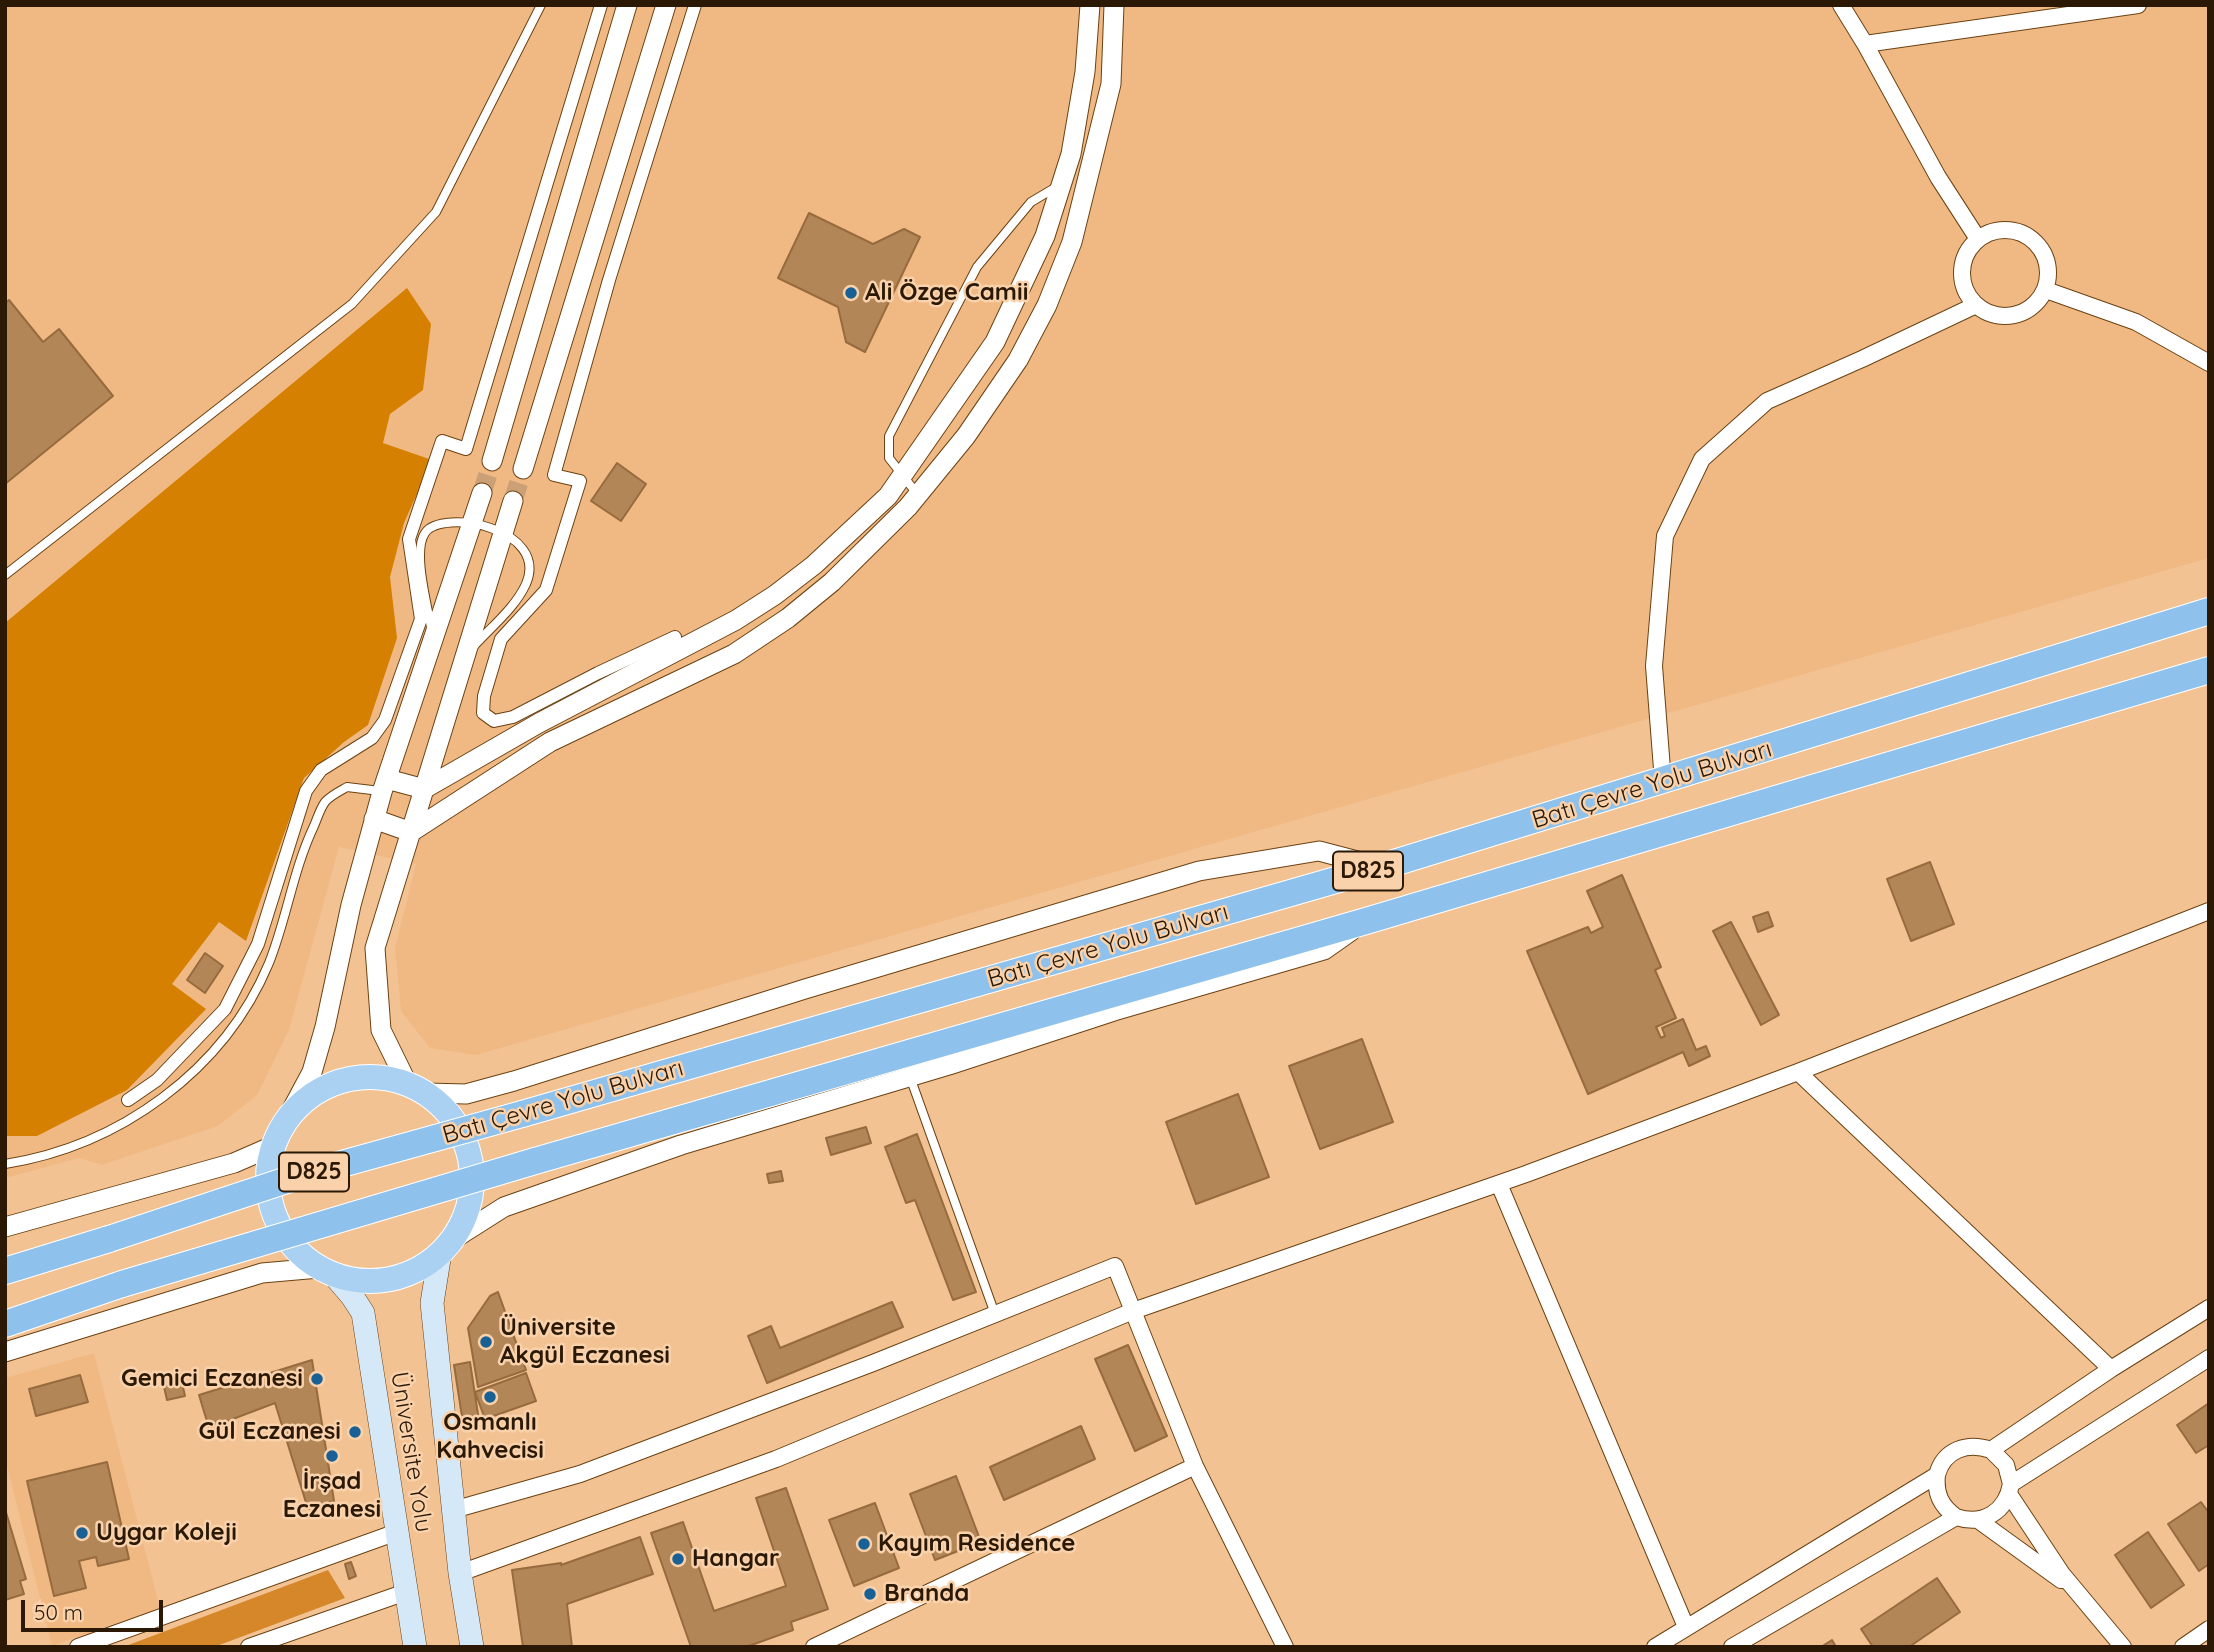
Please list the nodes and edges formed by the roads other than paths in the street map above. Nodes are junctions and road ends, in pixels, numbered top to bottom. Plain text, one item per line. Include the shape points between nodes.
1 (541, 5) edge
2 (601, 5) edge
3 (627, 5) edge
4 (666, 5) edge
5 (695, 5) edge
6 (1090, 5) edge
7 (1114, 5) edge
8 (1841, 5) edge
9 (2138, 5) edge
10 (1866, 44) junction
11 (1062, 183) junction
12 (1979, 239) junction
13 (2046, 290) junction
14 (1976, 305) junction
15 (2206, 355) edge
16 (492, 461) tunnel mouth
17 (523, 469) tunnel mouth
18 (902, 477) junction
19 (482, 493) tunnel mouth
20 (918, 495) junction
21 (513, 500) tunnel mouth
22 (471, 524) junction
23 (503, 532) junction
24 (5, 575) edge
25 (2209, 611) edge
26 (676, 637) dead end
27 (433, 641) junction
28 (465, 656) junction
29 (2209, 670) edge
30 (1663, 782) junction
31 (384, 785) junction
32 (424, 789) junction
33 (374, 819) junction
34 (411, 832) junction
35 (1381, 867) junction
36 (2209, 911) edge
37 (1366, 921) junction
38 (1798, 1072) junction
39 (910, 1077) junction
40 (416, 1088) junction
41 (128, 1100) dead end
42 (277, 1138) junction
43 (5, 1164) edge
44 (1499, 1184) junction
45 (5, 1227) edge
46 (446, 1247) junction
47 (5, 1271) edge
48 (327, 1271) junction
49 (2209, 1308) edge
50 (1133, 1311) junction
51 (995, 1314) junction
52 (5, 1324) edge
53 (5, 1352) edge
54 (2209, 1359) edge
55 (2111, 1369) junction
56 (1991, 1450) junction
57 (1195, 1466) junction
58 (1937, 1475) junction
59 (2010, 1489) junction
60 (453, 1510) junction
61 (1956, 1517) junction
62 (1978, 1520) junction
63 (397, 1532) junction
64 (460, 1573) junction
65 (406, 1592) junction
66 (2078, 1592) junction
67 (1686, 1627) junction
68 (2209, 1629) edge
69 (78, 1647) edge
70 (248, 1647) edge
71 (415, 1647) edge
72 (472, 1647) edge
73 (814, 1647) edge
74 (1285, 1647) edge
75 (1655, 1647) edge
76 (1732, 1647) edge
77 (2122, 1647) edge
78 (2183, 1647) edge

1 - 24 lane via 436,212 352,304
2 - 41 street via 466,449 442,441 409,539 421,619 385,720 372,738 321,770 306,791 258,944 225,1009 157,1080
3 - 16 street
4 - 17 street
5 - 26 street via 554,475 580,481 546,590 501,639 483,713 494,721 513,718
6 - 11 street via 1085,72
7 - 20 street via 1111,84 1072,242 1018,360
8 - 10 street
9 - 10 street
10 - 12 street via 1938,177
11 - 18 street via 1045,236 995,342
11 - 18 lane via 1031,202 977,267 889,436 889,458
12 - 13 street via 2007,229 2034,239 2048,263
12 - 14 street via 1968,250 1962,279
13 - 14 street via 2028,311 2014,316 1987,313
13 - 15 street via 2136,322
14 - 30 street via 1767,401 1702,459 1665,536 1654,666
18 - 20 lane
18 - 32 street via 888,496 814,565 775,595
19 - 22 street
20 - 34 street via 832,582 734,654 550,743
21 - 23 street
22 - 23 lane
22 - 27 street
22 - 27 lane via 435,526 421,542
23 - 28 street
23 - 28 lane via 528,559 526,584
25 - 30 highway, Batı Çevre Yolu Bulvarı / D825
27 - 31 street
28 - 32 street
29 - 37 highway, Batı Çevre Yolu Bulvarı / D825
30 - 35 highway, Batı Çevre Yolu Bulvarı / D825
31 - 32 street
31 - 33 street
31 - 43 lane via 347,787 326,801 303,848 269,962 246,1008 216,1049 173,1091 128,1122 79,1146
32 - 34 street
33 - 34 street
33 - 42 street via 312,1072
34 - 40 street via 375,948 381,1030
35 - 40 street via 1320,850 1199,871 514,1081 466,1094
35 - 47 highway, Batı Çevre Yolu Bulvarı / D825, bridge via 302,1175
36 - 38 street
37 - 39 street via 1324,950
37 - 52 highway, Batı Çevre Yolu Bulvarı / D825, bridge via 535,1161 122,1284
38 - 44 street
38 - 55 street
39 - 46 street via 681,1145 504,1207
39 - 51 lane
40 - 42 main road via 379,1077 349,1079 322,1089 299,1106
40 - 46 main road via 450,1115 467,1145 472,1177 467,1210
42 - 45 street via 234,1163
42 - 48 main road via 268,1174 271,1202 297,1251
44 - 50 street
44 - 67 street
46 - 48 main road via 422,1267 401,1276 368,1281
46 - 60 main road via 432,1303
48 - 53 street via 261,1273
48 - 63 main road, Üniversite Yolu via 363,1313
49 - 55 street
50 - 51 street via 1115,1266
50 - 57 street
50 - 64 street via 776,1458
51 - 60 street via 580,1474
54 - 59 street
55 - 56 street
56 - 58 street via 1966,1446 1954,1451 1944,1459
56 - 59 street via 2006,1465
57 - 73 street
57 - 74 street
58 - 61 street via 1941,1502
58 - 67 street
59 - 62 street via 1998,1511
59 - 66 street
60 - 64 main road
61 - 62 street
61 - 76 street
62 - 66 street
63 - 65 main road, Üniversite Yolu
63 - 69 street
64 - 72 main road
65 - 70 street
65 - 71 main road, Üniversite Yolu
66 - 77 street
67 - 75 street
68 - 78 street

